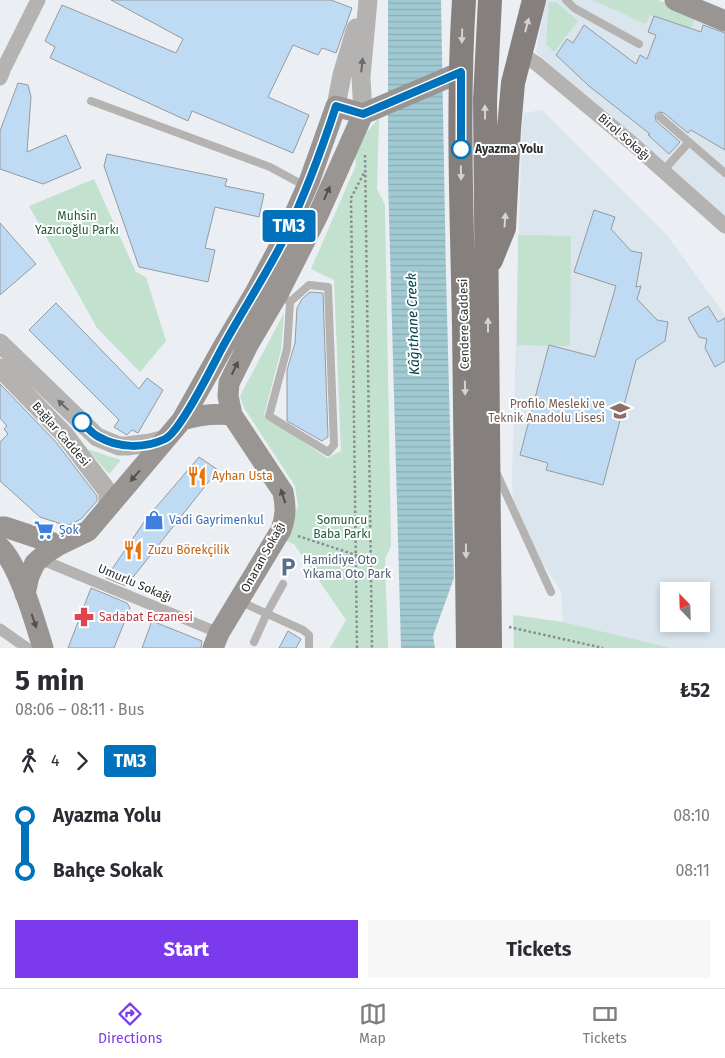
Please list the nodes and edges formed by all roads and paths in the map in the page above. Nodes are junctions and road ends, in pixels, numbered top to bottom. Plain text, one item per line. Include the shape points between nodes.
1 (38, 0) edge
2 (360, 0) edge
3 (368, 0) edge
4 (464, 0) edge
5 (490, 0) edge
6 (534, 0) edge
7 (566, 0) edge
8 (676, 0) edge
9 (725, 21) edge
10 (639, 44) dead end
11 (520, 53) junction
12 (453, 75) junction
13 (0, 78) edge
14 (91, 101) dead end
15 (336, 106) junction
16 (372, 110) junction
17 (660, 118) dead end
18 (689, 142) junction
19 (663, 171) junction
20 (725, 173) edge
21 (306, 187) junction
22 (725, 226) edge
23 (488, 266) junction
24 (284, 298) junction
25 (0, 344) edge
26 (0, 368) edge
27 (232, 415) junction
28 (182, 420) junction
29 (166, 439) junction
30 (489, 457) junction
31 (108, 507) junction
32 (281, 530) junction
33 (1, 535) edge
34 (59, 545) junction
35 (356, 555) junction
36 (371, 557) junction
37 (40, 559) junction
38 (284, 584) dead end
39 (551, 592) dead end
40 (25, 594) junction
41 (239, 600) junction
42 (267, 613) junction
43 (490, 623) junction
44 (0, 629) edge
45 (216, 640) edge
46 (254, 642) dead end
47 (576, 642) junction
48 (27, 648) edge
49 (43, 648) edge
50 (309, 648) edge
51 (357, 648) edge
52 (372, 648) edge
53 (468, 648) edge
54 (490, 648) edge
55 (575, 648) edge
56 (603, 648) edge

1 - 13 street
2 - 15 street via 354,42 342,75
16 -> 3 street via 361,77
4 -> 12 main road, Cendere Caddesi
23 -> 5 main road, Cendere Caddesi via 485,100
11 -> 6 main road
7 - 10 lane via 574,8
8 - 9 main road
11 - 19 street, Birol Sokağı
23 -> 11 main road via 504,228 512,92
12 - 16 main road
12 -> 53 main road, Cendere Caddesi
14 - 21 lane via 270,167
15 - 16 main road
15 - 21 main road
24 -> 16 main road via 318,214
17 - 18 lane
18 - 19 lane
18 - 20 lane
19 - 22 street, Birol Sokağı
21 - 28 main road via 256,291
30 -> 23 main road, Cendere Caddesi
24 - 24 lane via 287,349 269,416 328,452 334,445 328,287 309,285
27 -> 24 main road via 229,383 248,345
29 -> 25 street, Bağlar Caddesi via 119,446 97,437
26 - 31 street, Bağlar Caddesi via 64,434 108,492
27 - 28 main road via 213,413
32 -> 27 main road, Onaran Sokağı via 286,516 283,492
28 - 29 main road
29 -> 31 main road
30 - 39 lane
30 - 43 main road, Cendere Caddesi
31 - 34 main road via 88,531
32 - 35 path
32 - 41 main road, Onaran Sokağı
33 - 34 main road
33 - 40 main road
34 - 37 main road
35 - 36 path
35 - 36 path via 350,198 365,172
35 - 51 path
36 - 52 path
37 - 40 main road via 29,576
37 - 45 street, Umurlu Sokağı
38 - 42 lane
40 -> 49 main road
41 - 42 lane
41 - 45 main road, Onaran Sokağı
42 - 46 lane
42 - 50 lane via 309,635
43 - 47 path
43 - 54 main road, Cendere Caddesi
44 - 48 street
47 - 55 path
47 - 56 path

